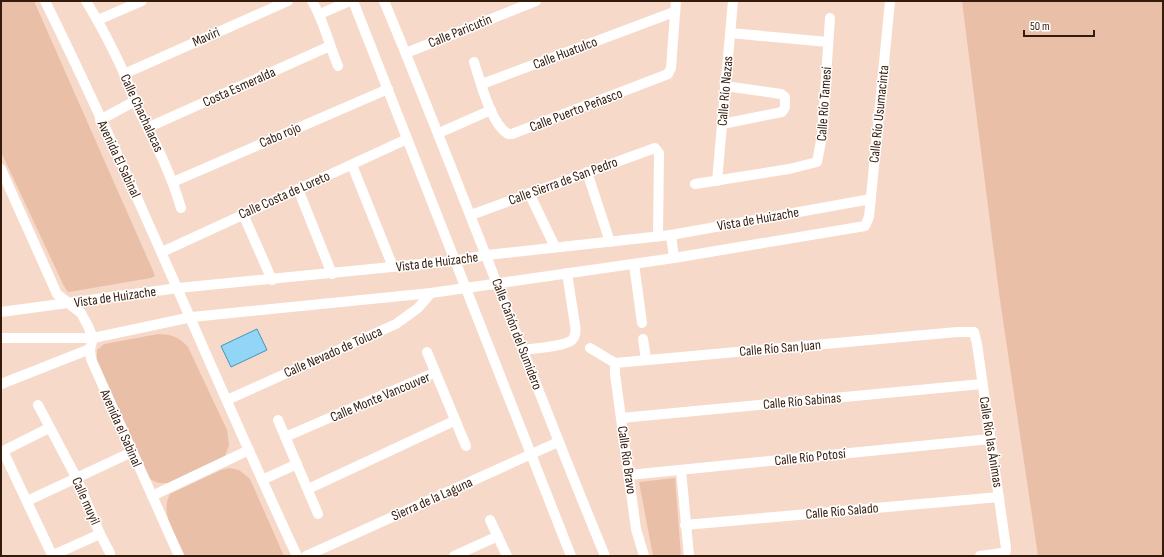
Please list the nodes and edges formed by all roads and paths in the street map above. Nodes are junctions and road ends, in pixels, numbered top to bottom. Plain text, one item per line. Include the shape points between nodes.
1 (45, 1) edge
2 (86, 1) edge
3 (142, 1) edge
4 (288, 1) edge
5 (312, 1) edge
6 (351, 1) edge
7 (384, 1) edge
8 (536, 1) edge
9 (676, 1) edge
10 (733, 1) edge
11 (890, 1) edge
12 (674, 12) junction
13 (320, 14) junction
14 (830, 18) dead end
15 (98, 20) junction
16 (730, 33) junction
17 (828, 42) junction
18 (330, 46) junction
19 (406, 53) junction
20 (474, 62) dead end
21 (338, 66) dead end
22 (124, 74) junction
23 (482, 84) junction
24 (725, 86) junction
25 (388, 89) junction
26 (135, 102) junction
27 (491, 110) junction
28 (100, 120) junction
29 (722, 124) junction
30 (149, 127) junction
31 (439, 133) junction
32 (407, 139) junction
33 (352, 165) junction
34 (1, 169) edge
35 (587, 172) junction
36 (717, 181) junction
37 (174, 182) junction
38 (695, 184) dead end
39 (298, 189) junction
40 (529, 192) junction
41 (870, 199) junction
42 (181, 208) dead end
43 (243, 214) junction
44 (471, 214) junction
45 (864, 226) joint
46 (671, 235) junction
47 (658, 236) junction
48 (610, 242) junction
49 (555, 247) junction
50 (162, 252) junction
51 (487, 255) junction
52 (674, 258) junction
53 (453, 261) junction
54 (634, 264) junction
55 (394, 267) junction
56 (567, 273) junction
57 (332, 274) junction
58 (272, 280) junction
59 (497, 283) junction
60 (178, 288) junction
61 (465, 288) junction
62 (430, 293) junction
63 (68, 304) junction
64 (1, 312) edge
65 (192, 317) junction
66 (642, 323) dead end
67 (974, 332) joint
68 (1, 338) edge
69 (93, 338) junction
70 (643, 338) dead end
71 (590, 348) dead end
72 (90, 349) junction
73 (523, 350) junction
74 (427, 352) dead end
75 (646, 359) junction
76 (615, 363) junction
77 (434, 373) junction
78 (1, 384) edge
79 (982, 384) junction
80 (227, 400) junction
81 (38, 405) dead end
82 (621, 418) junction
83 (278, 420) dead end
84 (454, 421) junction
85 (49, 428) junction
86 (285, 437) junction
87 (990, 439) junction
88 (558, 442) junction
89 (466, 446) dead end
90 (249, 450) junction
91 (2, 451) edge
92 (132, 452) junction
93 (531, 454) junction
94 (297, 464) junction
95 (681, 470) junction
96 (629, 475) junction
97 (76, 477) junction
98 (262, 480) junction
99 (308, 489) junction
100 (152, 496) junction
101 (999, 497) junction
102 (27, 501) junction
103 (318, 514) dead end
104 (490, 520) dead end
105 (685, 525) junction
106 (100, 534) junction
107 (498, 536) junction
108 (110, 553) dead end
109 (51, 556) edge
110 (179, 556) edge
111 (297, 556) edge
112 (306, 556) edge
113 (454, 556) edge
114 (507, 556) edge
115 (571, 556) edge
116 (605, 556) edge
117 (644, 556) edge
118 (689, 556) edge
119 (980, 556) edge
120 (984, 556) edge

1 - 28 street, Avenida El Sabinal
2 - 15 street, Calle Chachalacas
3 - 15 street
4 - 22 street, Maviri
5 - 13 street
6 - 13 street
6 - 25 street
7 - 19 street, Calle Cañón del Sumidero
8 - 19 street, Calle Paricutín
9 - 12 street
10 - 16 street, Calle Río Nazas
11 - 41 street, Calle Río Usumacinta
12 - 23 street, Calle Huatulco
12 - 27 street, Calle Puerto Peñasco via 670,72 665,77 512,134 502,129
13 - 18 street
14 - 17 street
15 - 22 street, Calle Chachalacas
16 - 17 street
16 - 24 street, Calle Río Nazas
17 - 36 street, Calle Río Tamesí via 821,141 817,162
18 - 21 street
18 - 30 street, Costa Esmeralda
19 - 31 street, Calle Cañón del Sumidero
20 - 23 street
22 - 26 street, Calle Chachalacas
23 - 27 street
24 - 29 street, Calle Río Nazas
24 - 29 street via 781,94 785,97 786,107 782,112
25 - 32 street
25 - 37 street, Cabo rojo
26 - 28 street
26 - 30 street, Calle Chachalacas
27 - 31 street
28 - 50 street, Avenida El Sabinal
29 - 36 street, Calle Río Nazas
30 - 37 street, Calle Chachalacas
31 - 44 street, Calle Cañón del Sumidero
32 - 33 street, Calle Costa de Loreto
32 - 53 street
33 - 39 street, Calle Costa de Loreto
33 - 55 street
34 - 63 street via 57,294
35 - 40 street, Calle Sierra de San Pedro
35 - 47 street, Calle Sierra de San Pedro via 655,148 659,153
35 - 48 street
36 - 38 street
37 - 42 street, Calle Chachalacas
39 - 43 street, Calle Costa de Loreto
39 - 57 street
40 - 44 street, Calle Sierra de San Pedro
40 - 49 street
41 - 45 street, Calle Río Usumacinta via 868,221
41 - 46 street, Vista de Huizache
43 - 50 street, Calle Costa de Loreto
43 - 58 street
44 - 51 street, Calle Cañón del Sumidero
45 - 52 street, Vista de Huizache
46 - 47 street, Vista de Huizache
46 - 52 street
47 - 48 street, Vista de Huizache
48 - 49 street, Vista de Huizache
49 - 51 street, Vista de Huizache
50 - 60 street, Avenida El Sabinal
51 - 53 street, Vista de Huizache
51 - 59 street, Calle Cañón del Sumidero
52 - 54 street, Vista de Huizache
53 - 55 street, Vista de Huizache
53 - 61 street
54 - 56 street, Vista de Huizache
54 - 66 street
55 - 57 street, Vista de Huizache
56 - 59 street, Vista de Huizache
56 - 73 street via 576,333 570,341
57 - 58 street, Vista de Huizache
58 - 60 street, Vista de Huizache
59 - 61 street, Vista de Huizache
59 - 73 street, Calle Cañón del Sumidero
60 - 63 street, Vista de Huizache
60 - 65 street, Avenida El Sabinal
61 - 62 street, Vista de Huizache
61 - 93 street
62 - 65 street, Vista de Huizache
62 - 80 street, Calle Nevado de Toluca via 418,308 396,324
63 - 64 street, Vista de Huizache
63 - 69 street via 81,313
65 - 69 street, Vista de Huizache
65 - 80 street
67 - 75 street, Calle Río San Juan
67 - 79 street, Calle Río las Ánimas
68 - 69 street, Vista de Huizache
69 - 72 street, Avenida el Sabinal
70 - 75 street
71 - 76 street
72 - 78 street
72 - 92 street, Avenida el Sabinal via 91,359
73 - 88 street, Calle Cañón del Sumidero
74 - 77 street
75 - 76 street, Calle Río San Juan
76 - 82 street, Calle Río Bravo
77 - 84 street, Calle Monte Vancouver
77 - 86 street, Calle Monte Vancouver
79 - 82 street, Calle Río Sabinas
79 - 87 street, Calle Río las Ánimas
80 - 90 street
81 - 85 street
82 - 96 street, Calle Río Bravo
83 - 86 street
84 - 89 street, Calle Monte Vancouver
84 - 99 street
85 - 91 street, Calle muyil
85 - 97 street, Calle muyil
86 - 94 street
87 - 95 street, Calle Río Potosí
87 - 101 street, Calle Río las Ánimas
88 - 93 street, Sierra de la Laguna
88 - 116 street, Calle Cañón del Sumidero
90 - 98 street
90 - 100 street
91 - 102 street, Calle muyil
92 - 97 street
92 - 100 street, Avenida el Sabinal
93 - 112 street, Sierra de la Laguna
93 - 115 street
94 - 98 street
94 - 99 street
95 - 96 street, Calle Río Potosí
95 - 105 street
96 - 117 street, Calle Río Bravo via 636,529
97 - 102 street
97 - 106 street, Calle muyil
98 - 111 street
99 - 103 street
100 - 110 street, Avenida el Sabinal
101 - 105 street, Calle Río Salado
101 - 120 street, Calle Río las Ánimas via 1006,551
102 - 109 street, Calle muyil
104 - 107 street
105 - 118 street
106 - 108 street
106 - 109 street, Calle muyil
107 - 113 street
107 - 114 street
119 - 120 street

